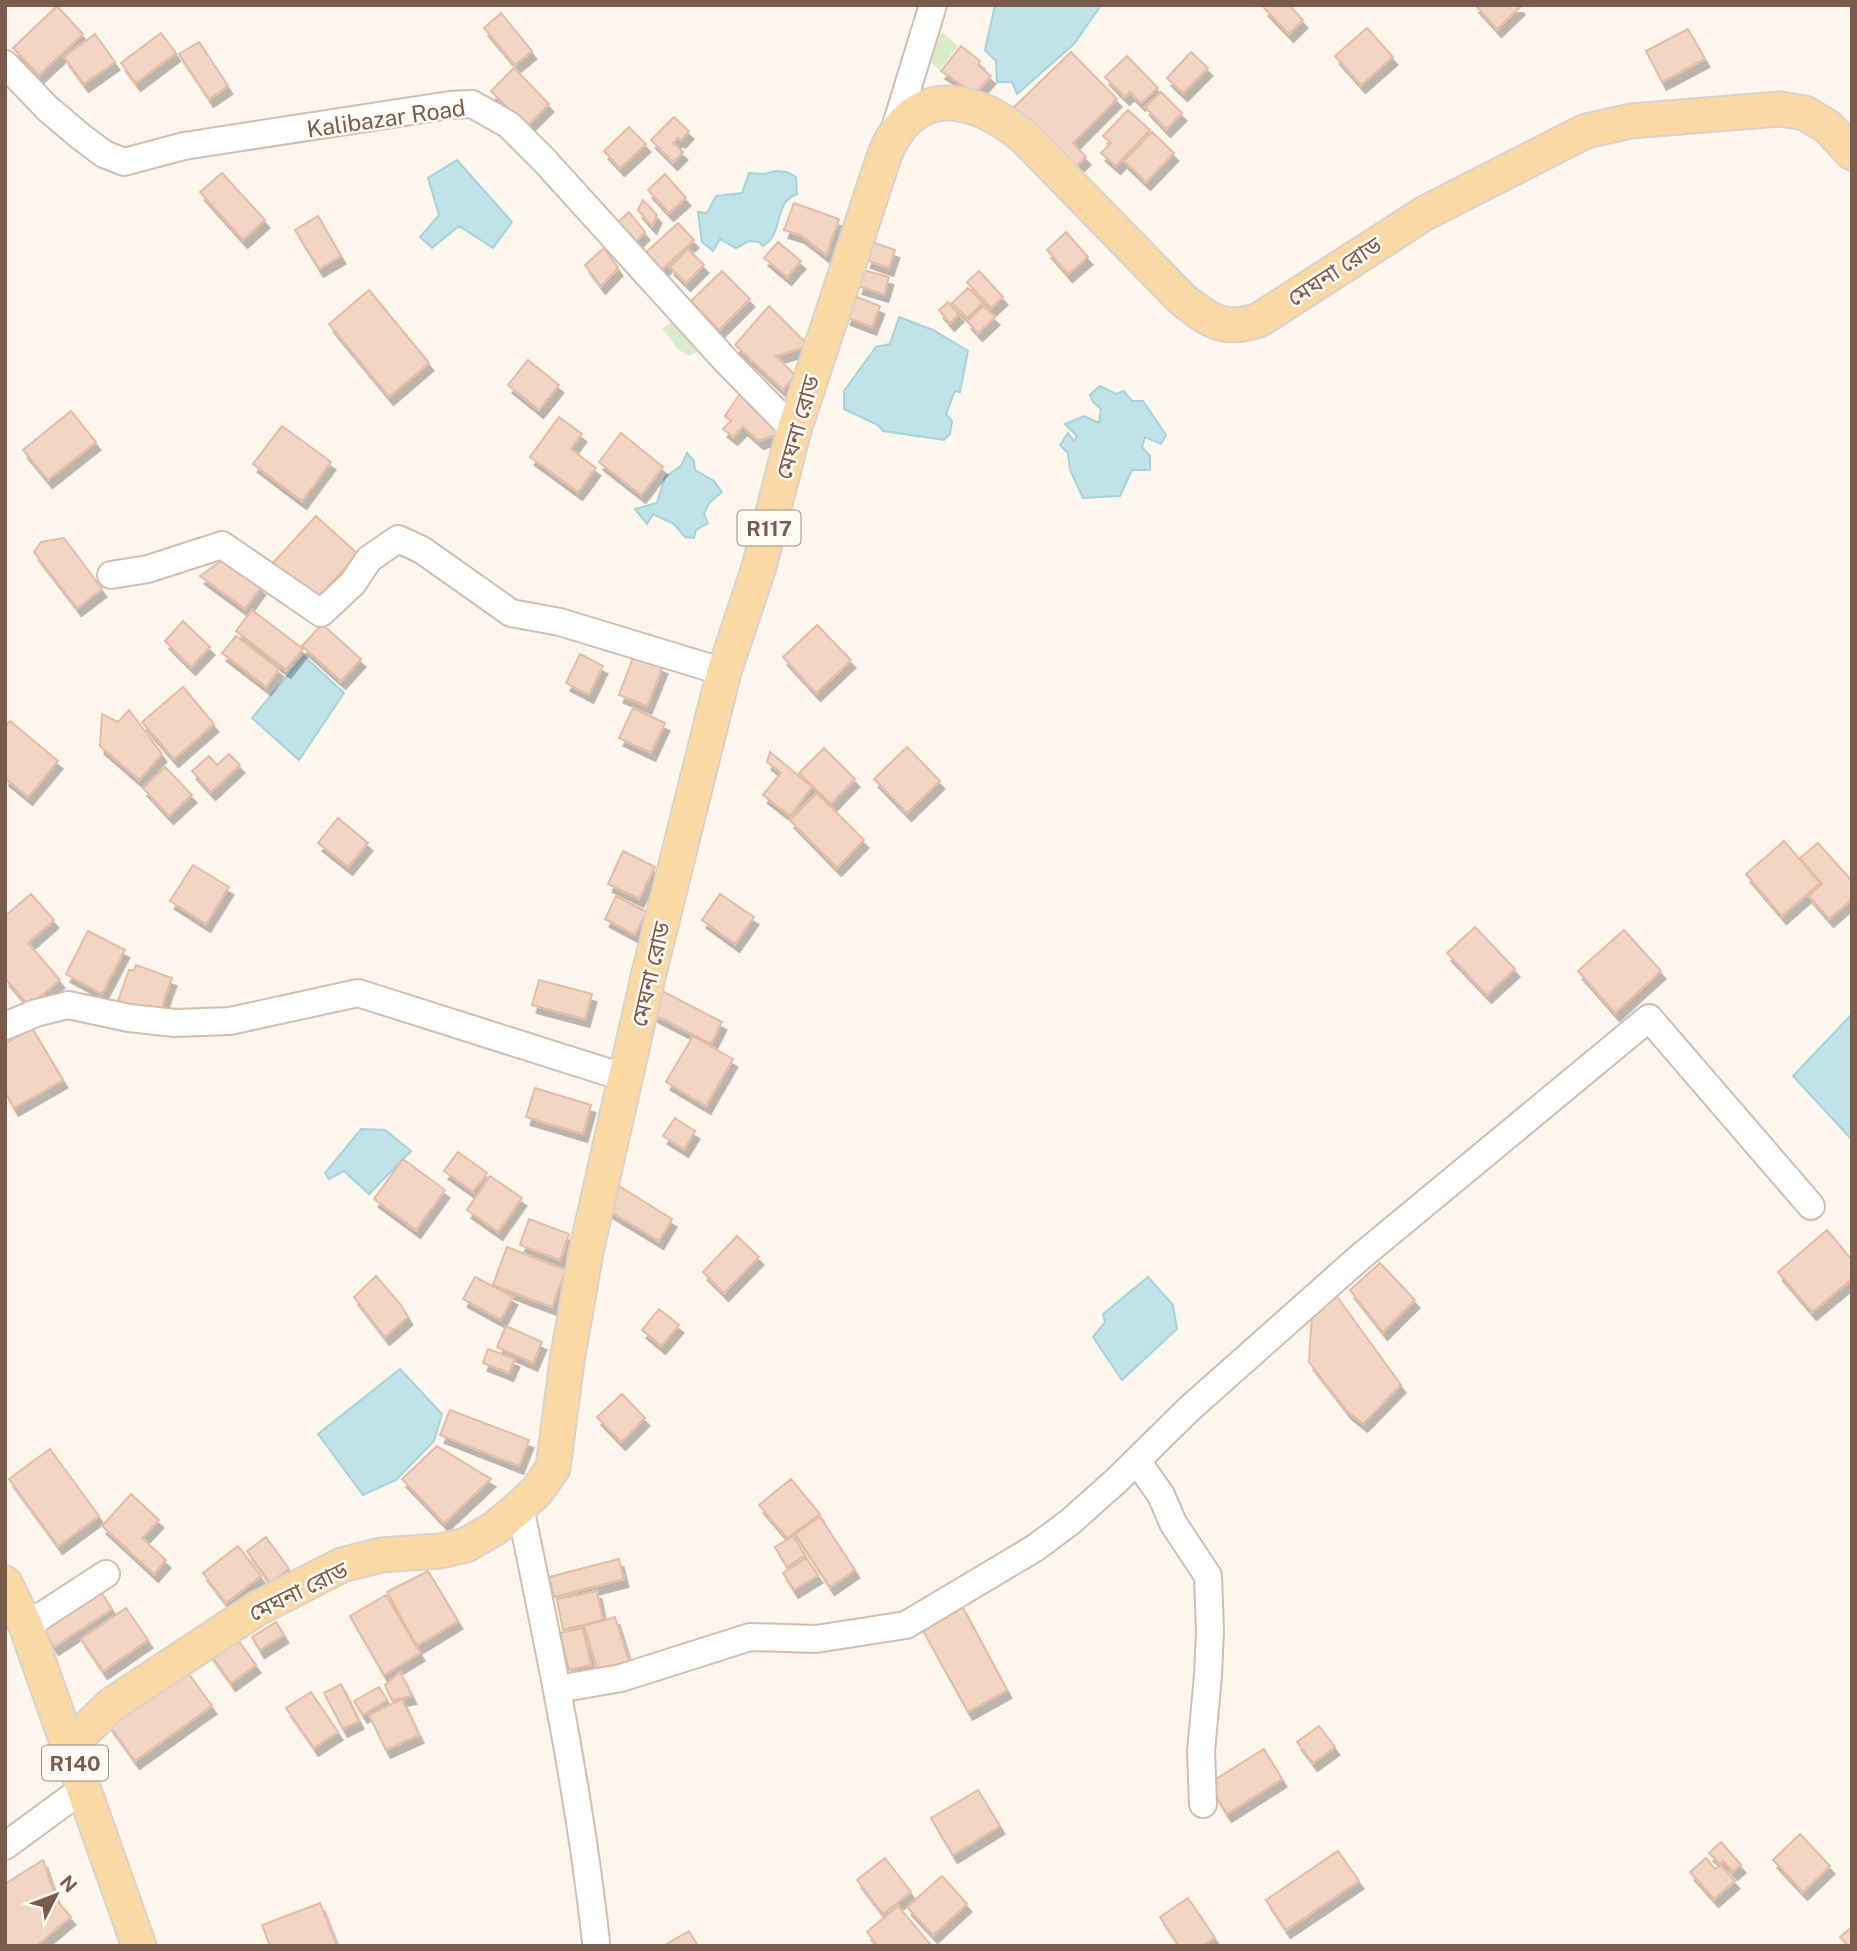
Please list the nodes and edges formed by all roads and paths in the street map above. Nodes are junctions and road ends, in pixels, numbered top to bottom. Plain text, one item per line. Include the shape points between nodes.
1 (933, 5) edge
2 (5, 64) edge
3 (893, 135) junction
4 (1852, 153) edge
5 (794, 430) junction
6 (111, 575) dead end
7 (724, 672) junction
8 (5, 1026) edge
9 (626, 1078) junction
10 (1811, 1206) dead end
11 (1137, 1461) junction
12 (520, 1507) junction
13 (106, 1574) dead end
14 (5, 1583) edge
15 (26, 1626) junction
16 (558, 1689) junction
17 (69, 1746) junction
18 (84, 1788) junction
19 (1203, 1804) dead end
20 (5, 1846) edge
21 (596, 1942) dead end
22 (139, 1946) edge

1 - 3 street
2 - 5 street, Kalibazar Road via 80,136 124,162 184,146 450,105 472,104 488,111 544,160
3 - 4 main road, মেঘনা রোড / R117 via 908,118 943,102 963,103 1005,122 1183,300 1225,326 1259,320 1425,213 1586,131 1631,121 1780,109 1805,113 1828,127
3 - 5 main road, মেঘনা রোড / R117
5 - 7 main road, মেঘনা রোড / R117 via 760,567
6 - 7 street via 148,569 222,545 321,613 353,583 369,559 398,539 422,550 511,613 560,622
7 - 9 main road, মেঘনা রোড / R117
8 - 9 street via 68,1005 174,1023 230,1021 358,993
9 - 12 main road, মেঘনা রোড / R117 via 586,1252 552,1468
10 - 11 street via 1649,1018 1359,1258
11 - 16 street via 1035,1548 906,1625 816,1639 750,1637 621,1678
11 - 19 street via 1208,1576
12 - 16 street
12 - 17 main road, মেঘনা রোড / R117 via 466,1545 440,1552 381,1555 342,1565 281,1595 111,1705
13 - 15 street
14 - 15 main road, R140
15 - 17 main road, R140
16 - 21 street
17 - 18 main road, R140
18 - 20 street
18 - 22 main road, R140

